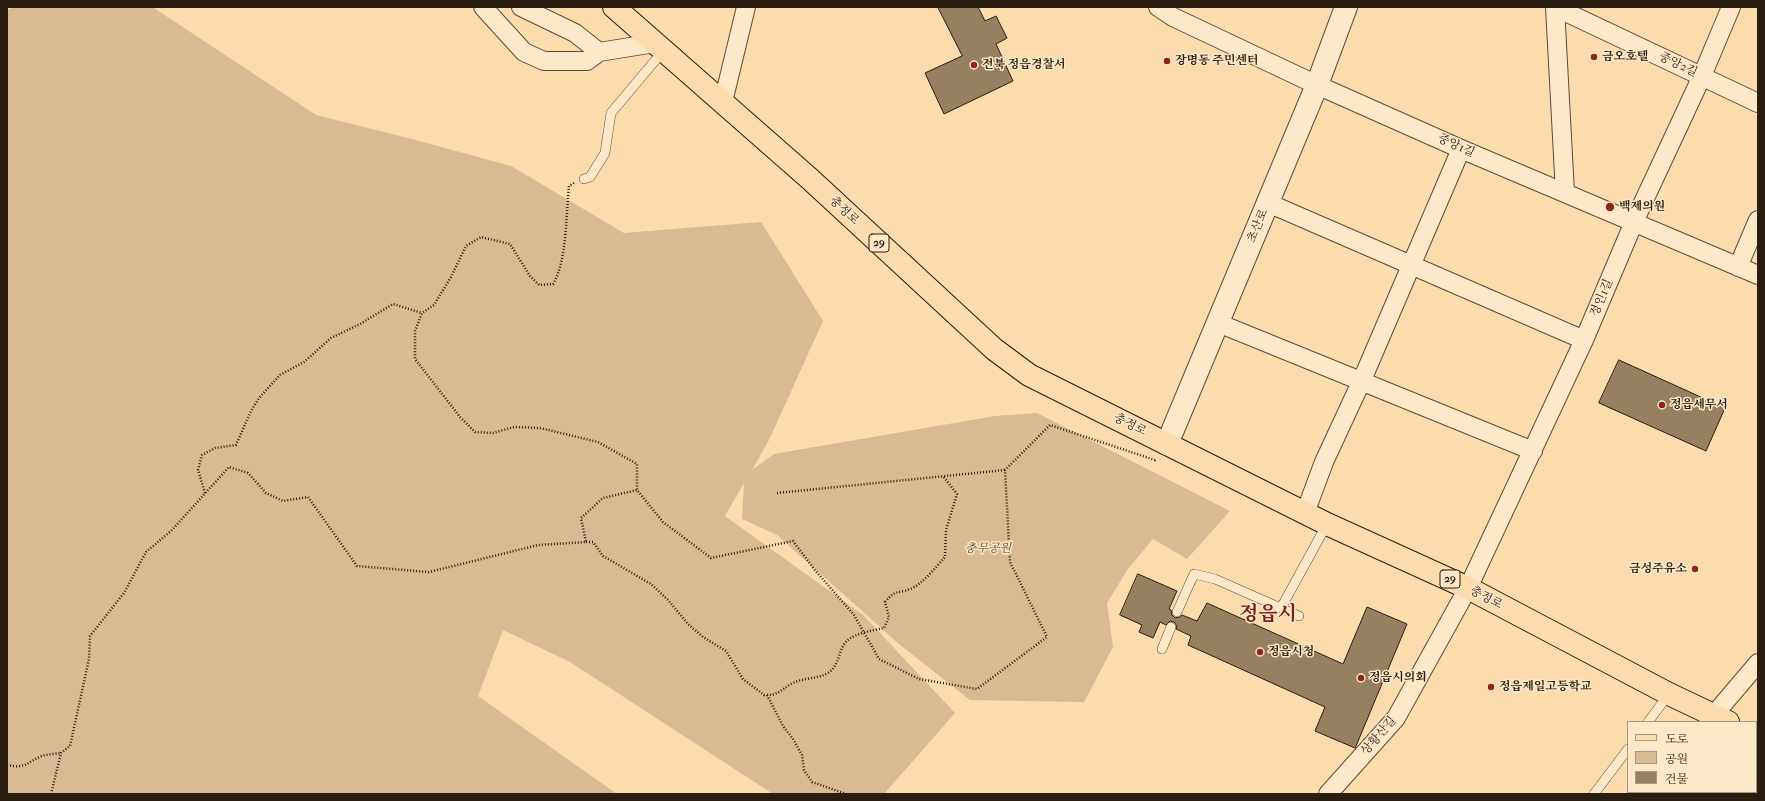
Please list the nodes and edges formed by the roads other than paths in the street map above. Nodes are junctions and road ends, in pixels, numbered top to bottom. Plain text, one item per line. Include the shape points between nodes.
1 (483, 7) edge
2 (521, 7) edge
3 (614, 7) edge
4 (746, 7) edge
5 (1158, 7) edge
6 (1346, 7) edge
7 (1555, 7) edge
8 (1731, 7) edge
9 (660, 47) junction
10 (599, 52) junction
11 (1702, 76) junction
12 (1317, 85) junction
13 (723, 102) junction
14 (1758, 103) edge
15 (1461, 149) junction
16 (584, 179) road end
17 (1565, 192) junction
18 (1268, 203) junction
19 (1758, 220) edge
20 (1634, 222) junction
21 (1412, 266) junction
22 (1738, 267) junction
23 (1758, 275) edge
24 (1218, 323) junction
25 (1584, 340) junction
26 (1362, 380) junction
27 (1168, 444) junction
28 (1533, 451) junction
29 (1305, 513) junction
30 (1327, 524) junction
31 (1468, 588) junction
32 (1281, 608) junction
33 (1177, 612) dead end
34 (1299, 616) dead end
35 (1171, 627) dead end
36 (1162, 649) dead end
37 (1758, 662) edge
38 (1669, 694) junction
39 (1721, 719) edge
40 (1649, 721) edge
41 (1627, 750) edge
42 (1328, 794) edge
43 (1594, 794) edge

1 - 10 street via 524,52 544,62 587,60
2 - 10 street via 575,33
3 - 9 main road, 충정로 / 29
4 - 13 street
5 - 12 street, 중앙1길 via 1173,17
6 - 12 street, 초산로
7 - 11 street, 중앙2길
7 - 17 street
8 - 11 street, 정인1길
9 - 10 street
9 - 13 main road, 충정로 / 29
9 - 16 lane via 611,113 605,153 590,177
11 - 14 street, 중앙2길
11 - 20 street, 정인1길
12 - 15 street, 중앙1길
12 - 18 street, 초산로
13 - 27 main road, 충정로 / 29 via 994,349 1029,375
15 - 17 street, 중앙1길
15 - 21 street
17 - 20 street, 중앙1길
18 - 21 street
18 - 24 street, 초산로
19 - 22 street
20 - 22 street, 중앙1길
20 - 25 street, 정인1길
21 - 25 street
21 - 26 street
22 - 23 street, 중앙1길
24 - 26 street
24 - 27 street, 초산로
25 - 28 street, 정인1길
26 - 28 street
26 - 29 street via 1324,462
27 - 29 main road, 충정로 / 29
28 - 31 street, 정인1길
29 - 30 main road, 충정로 / 29
30 - 31 main road, 충정로 / 29
30 - 32 lane
31 - 38 main road, 충정로 / 29
31 - 42 street, 상황산길 via 1396,718
32 - 33 lane via 1215,579 1194,574
32 - 34 lane
35 - 36 lane
37 - 39 street
38 - 39 main road, 충정로 / 29
38 - 40 lane
41 - 43 lane

